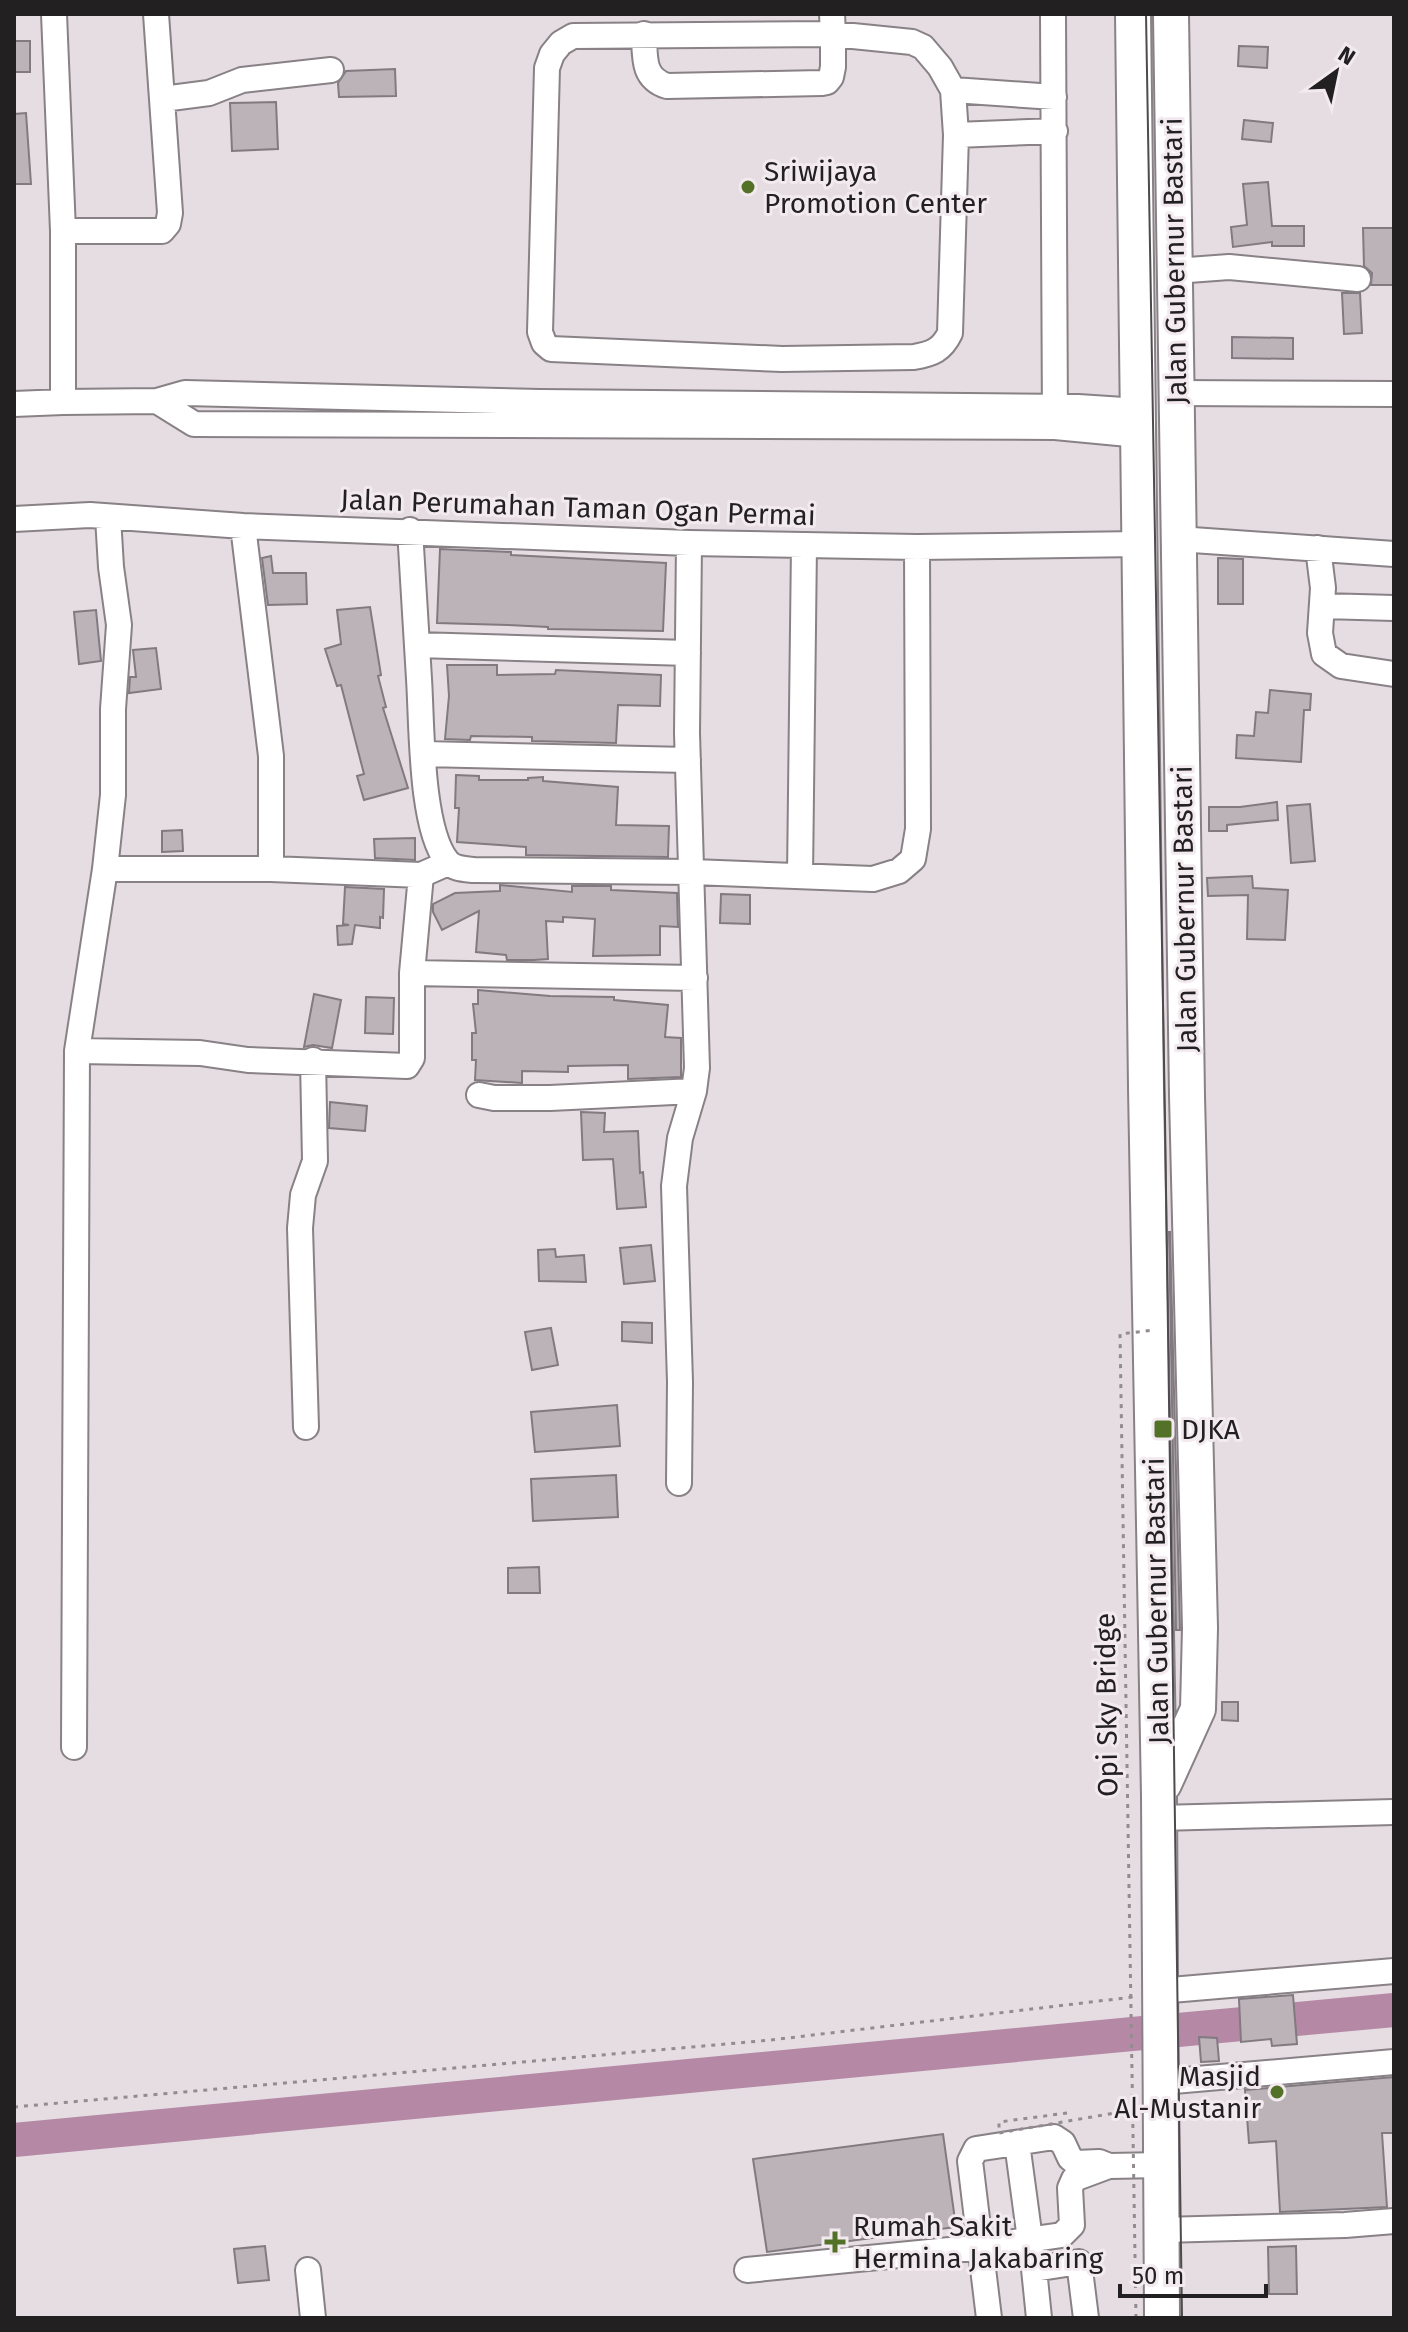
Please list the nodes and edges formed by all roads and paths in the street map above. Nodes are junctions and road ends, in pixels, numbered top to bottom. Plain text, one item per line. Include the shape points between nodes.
1 (54, 14) edge
2 (156, 14) edge
3 (1053, 14) edge
4 (1133, 14) edge
5 (1171, 14) edge
6 (833, 24) edge
7 (644, 34) junction
8 (331, 70) dead end
9 (953, 90) junction
10 (1054, 97) junction
11 (163, 99) junction
12 (1055, 131) junction
13 (956, 135) junction
14 (63, 231) junction
15 (1175, 271) junction
16 (1358, 279) dead end
17 (1175, 393) junction
18 (1394, 394) edge
19 (63, 402) junction
20 (14, 404) edge
21 (1066, 418) junction
22 (1128, 421) junction
23 (108, 517) junction
24 (14, 519) edge
25 (243, 526) junction
26 (410, 530) junction
27 (1178, 539) junction
28 (689, 543) junction
29 (1140, 544) junction
30 (804, 545) junction
31 (917, 547) junction
32 (1318, 548) junction
33 (1394, 554) edge
34 (1323, 606) junction
35 (1394, 608) edge
36 (417, 645) junction
37 (688, 653) junction
38 (1394, 674) edge
39 (424, 754) junction
40 (688, 760) junction
41 (448, 863) junction
42 (105, 869) junction
43 (271, 869) junction
44 (693, 872) junction
45 (421, 875) junction
46 (800, 876) junction
47 (412, 973) junction
48 (695, 978) junction
49 (77, 1051) junction
50 (313, 1060) junction
51 (1146, 1088) junction
52 (694, 1091) junction
53 (479, 1095) dead end
54 (1187, 1096) junction
55 (1155, 1330) dead end
56 (306, 1427) dead end
57 (679, 1483) dead end
58 (74, 1747) dead end
59 (1159, 1807) junction
60 (1394, 1812) edge
61 (1394, 1971) edge
62 (1159, 1991) junction
63 (1394, 2062) edge
64 (1162, 2082) junction
65 (14, 2107) edge
66 (1132, 2110) junction
67 (1067, 2113) dead end
68 (1017, 2143) junction
69 (1068, 2154) junction
70 (1162, 2165) junction
71 (1109, 2166) junction
72 (1071, 2183) junction
73 (1394, 2221) edge
74 (1162, 2230) junction
75 (1030, 2239) junction
76 (980, 2247) junction
77 (1034, 2269) junction
78 (308, 2270) dead end
79 (747, 2270) dead end
80 (313, 2318) edge
81 (989, 2318) edge
82 (1039, 2318) edge
83 (1086, 2318) edge
84 (1136, 2318) edge
85 (1162, 2318) edge

1 - 14 street
2 - 11 street
3 - 10 street
4 - 22 highway, Jalan Gubernur Bastari
5 - 15 highway, Jalan Gubernur Bastari
6 - 7 street
6 - 7 street via 833,67 827,82 667,86 649,76
6 - 9 street via 912,42 927,51
7 - 13 street via 573,36 552,54 547,68 540,332 551,349 782,359 933,353 950,333
8 - 11 street via 242,80 209,93
9 - 10 street
9 - 13 street
10 - 12 street
11 - 14 street via 168,224 162,231
12 - 13 street
12 - 21 street
14 - 19 street
15 - 16 street via 1229,267
15 - 17 highway, Jalan Gubernur Bastari
17 - 18 street
17 - 27 highway, Jalan Gubernur Bastari
19 - 20 street
19 - 21 street via 157,401 185,393
21 - 22 street
22 - 29 highway, Jalan Gubernur Bastari
23 - 24 street, Jalan Perumahan Taman Ogan Permai
23 - 25 street, Jalan Perumahan Taman Ogan Permai
23 - 42 street via 119,625
25 - 26 street, Jalan Perumahan Taman Ogan Permai
25 - 43 street via 271,756
26 - 28 street, Jalan Perumahan Taman Ogan Permai
26 - 36 street
27 - 32 street
27 - 54 highway, Jalan Gubernur Bastari
28 - 30 street, Jalan Perumahan Taman Ogan Permai
28 - 37 street
29 - 31 street, Jalan Perumahan Taman Ogan Permai
29 - 51 highway, Jalan Gubernur Bastari
30 - 31 street, Jalan Perumahan Taman Ogan Permai
30 - 46 street
31 - 46 street via 918,829 913,859 899,871 873,879
32 - 33 street
32 - 34 street
34 - 35 street
34 - 38 street via 1322,647 1331,660
36 - 37 street
36 - 39 street
37 - 40 street
39 - 40 street
39 - 41 street via 436,842
40 - 44 street
41 - 44 street via 474,870
41 - 45 street
42 - 43 street
42 - 49 street
43 - 45 street
44 - 46 street
44 - 48 street
45 - 47 street
47 - 48 street
47 - 50 street via 412,1058 407,1066
48 - 52 street
49 - 50 street
49 - 58 street
50 - 56 street via 315,1161 303,1195 300,1228
51 - 54 highway
51 - 59 highway, Jalan Gubernur Bastari
52 - 53 street via 550,1098
52 - 57 street via 680,1138 674,1186
54 - 59 highway, Jalan Gubernur Bastari via 1198,1709
55 - 66 path, Opi Sky Bridge, bridge via 1120,1334
59 - 60 street
59 - 62 highway, Jalan Gubernur Bastari
61 - 62 street
62 - 64 highway, Jalan Gubernur Bastari
62 - 65 path via 771,2040
63 - 64 street
64 - 70 highway, Jalan Gubernur Bastari
66 - 67 path, bridge via 999,2133 999,2122
66 - 84 path, Opi Sky Bridge, bridge
68 - 69 street via 1054,2137
68 - 75 street
68 - 76 street via 972,2152
69 - 71 street via 1076,2163
69 - 72 street
70 - 71 street
70 - 74 highway, Jalan Gubernur Bastari
71 - 72 street via 1079,2175
72 - 75 street via 1069,2230
73 - 74 street
74 - 85 highway, Jalan Gubernur Bastari
75 - 76 street
75 - 77 street
76 - 79 street
76 - 81 street
77 - 82 street
77 - 83 street via 1079,2262
78 - 80 street

